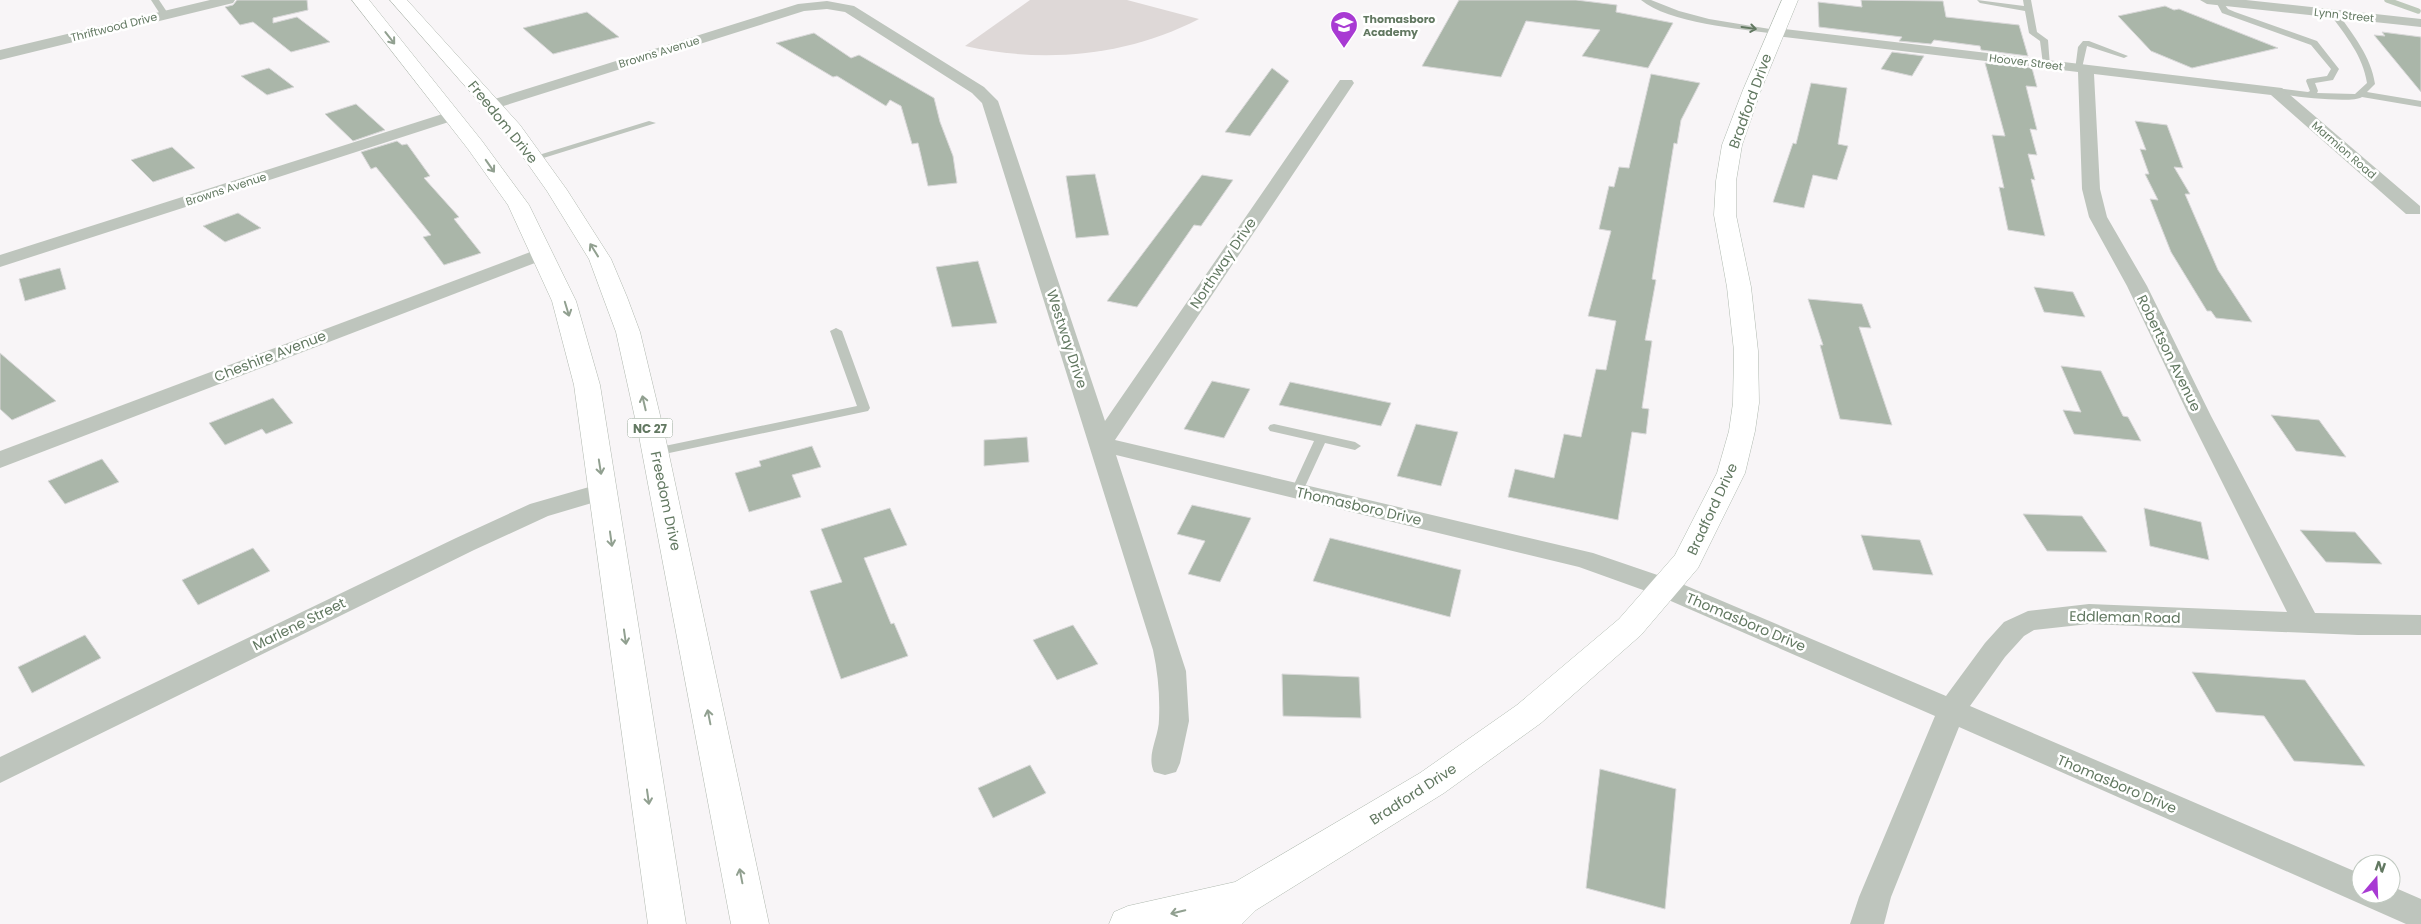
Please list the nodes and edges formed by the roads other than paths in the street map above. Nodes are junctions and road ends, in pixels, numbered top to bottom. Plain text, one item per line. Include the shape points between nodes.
1 (155, 0) edge
2 (228, 0) edge
3 (360, 0) edge
4 (387, 0) edge
5 (398, 0) edge
6 (1645, 0) edge
7 (1790, 0) edge
8 (2212, 1) edge
9 (1980, 4) edge
10 (2028, 4) edge
11 (827, 5) joint
12 (2334, 14) junction
13 (165, 15) junction
14 (2421, 23) edge
15 (1776, 32) junction
16 (443, 51) junction
17 (0, 55) edge
18 (2124, 56) dead end
19 (2047, 64) junction
20 (2082, 68) junction
21 (1346, 83) dead end
22 (2276, 91) junction
23 (2362, 94) junction
24 (2310, 95) junction
25 (2421, 104) edge
26 (491, 105) junction
27 (452, 116) junction
28 (652, 123) dead end
29 (534, 158) junction
30 (2412, 210) dead end
31 (540, 254) junction
32 (0, 261) edge
33 (836, 331) dead end
34 (1274, 428) dead end
35 (1321, 438) junction
36 (1101, 444) junction
37 (1355, 446) dead end
38 (655, 452) junction
39 (0, 460) edge
40 (604, 491) junction
41 (1297, 491) junction
42 (1666, 588) junction
43 (2306, 622) junction
44 (2421, 625) edge
45 (1951, 712) junction
46 (1165, 763) dead end
47 (0, 771) edge
48 (2351, 885) edge
49 (1243, 898) junction
50 (2396, 904) edge
51 (2421, 915) edge
52 (667, 924) edge
53 (750, 924) edge
54 (1128, 924) edge
55 (1215, 924) edge
56 (1867, 924) edge

1 - 13 lane
2 - 13 street, Thriftwood Drive
3 -> 27 main road
4 - 16 main road via 429,48
5 - 16 main road, Freedom Drive / NC 27
6 -> 15 lane via 1675,12 1722,24
7 - 15 main road, Bradford Drive
8 - 12 street, Lynn Street
8 - 24 lane via 2225,11 2320,48 2335,69 2330,78 2310,81 2314,92
9 - 10 lane
10 - 19 lane via 2033,33 2044,40
11 - 26 street, Browns Avenue via 803,7
11 - 36 street, Westway Drive via 849,9 878,26 990,101
12 - 14 street, Lynn Street
12 - 23 lane via 2363,55 2370,72 2371,84
13 - 17 street, Thriftwood Drive
15 - 19 street, Hoover Street
15 - 42 main road, Bradford Drive via 1732,145 1726,181 1726,215 1746,351 1746,403 1742,430 1731,473 1713,513 1687,561
16 - 26 main road, Freedom Drive / NC 27
18 - 20 lane via 2086,43 2082,47
19 - 20 street, Hoover Street
20 - 22 street, Hoover Street
20 - 43 street, Robertson Avenue via 2091,189 2098,217 2137,286
21 - 36 street, Northway Drive
22 - 24 lane
22 - 30 street, Marmion Road
23 - 24 lane via 2333,98
23 - 25 lane
26 - 29 main road, Freedom Drive / NC 27
27 -> 31 main road via 518,205
27 - 32 street, Browns Avenue
28 - 29 lane
38 -> 29 main road, Freedom Drive / NC 27 via 628,332 600,259
31 - 39 street, Cheshire Avenue
31 -> 40 main road via 564,301 576,338
33 - 38 lane via 864,408
34 - 35 lane
35 - 37 lane
35 - 41 lane
36 - 41 street, Thomasboro Drive
36 - 46 street, Westway Drive via 1172,671 1174,721
53 -> 38 main road, Freedom Drive / NC 27
40 - 47 street, Marlene Street via 539,510 465,544
40 -> 52 main road
41 - 42 street, Thomasboro Drive via 1584,559
42 - 45 street, Thomasboro Drive
42 - 49 main road, Bradford Drive via 1630,627 1529,714 1432,784
43 - 44 street, Eddleman Road
43 - 45 street, Eddleman Road via 2088,614 2028,621 2014,629 1995,650
45 - 48 street, Thomasboro Drive
45 - 56 street, Eddleman Road via 1875,897
49 -> 54 main road, Bradford Drive
49 - 55 main road, Bradford Drive
50 - 51 street

